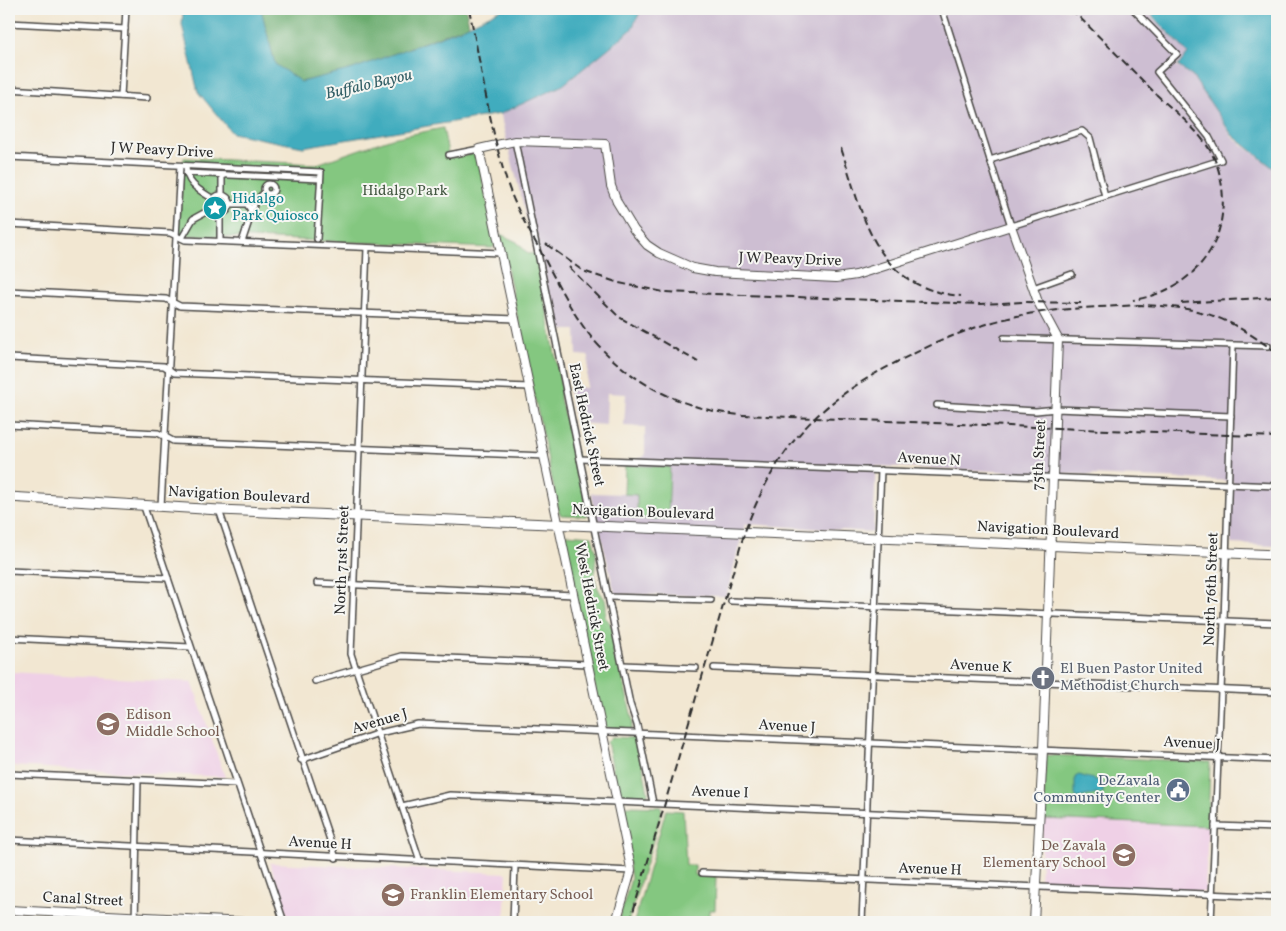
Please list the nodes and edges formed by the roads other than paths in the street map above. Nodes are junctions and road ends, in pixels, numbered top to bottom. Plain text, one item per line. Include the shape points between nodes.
1 (126, 9) edge
2 (942, 9) edge
3 (1133, 9) edge
4 (9, 23) edge
5 (125, 29) junction
6 (9, 90) edge
7 (121, 96) junction
8 (147, 98) dead end
9 (515, 141) junction
10 (480, 149) junction
11 (449, 156) dead end
12 (9, 157) edge
13 (990, 160) junction
14 (183, 166) junction
15 (186, 173) junction
16 (222, 175) junction
17 (320, 179) junction
18 (265, 192) dead end
19 (222, 195) junction
20 (1105, 196) junction
21 (213, 199) junction
22 (230, 204) junction
23 (250, 205) junction
24 (213, 208) junction
25 (220, 213) junction
26 (9, 224) edge
27 (1011, 226) junction
28 (179, 237) junction
29 (317, 240) dead end
30 (220, 241) junction
31 (242, 242) junction
32 (367, 248) junction
33 (500, 253) junction
34 (1072, 274) dead end
35 (1033, 288) junction
36 (9, 291) edge
37 (172, 302) junction
38 (364, 314) junction
39 (517, 319) junction
40 (1004, 338) dead end
41 (1058, 339) junction
42 (1233, 346) junction
43 (1268, 346) dead end
44 (9, 358) edge
45 (168, 369) junction
46 (362, 381) junction
47 (530, 387) junction
48 (937, 405) dead end
49 (1056, 409) junction
50 (1231, 416) junction
51 (9, 425) edge
52 (165, 437) junction
53 (359, 449) junction
54 (545, 456) junction
55 (580, 459) junction
56 (881, 470) junction
57 (1052, 478) junction
58 (1229, 484) junction
59 (1277, 486) edge
60 (9, 497) edge
61 (143, 504) junction
62 (161, 506) junction
63 (219, 510) junction
64 (357, 516) junction
65 (560, 524) junction
66 (594, 525) junction
67 (877, 537) junction
68 (1050, 545) junction
69 (1226, 553) junction
70 (1277, 555) edge
71 (9, 571) edge
72 (168, 578) junction
73 (316, 583) dead end
74 (354, 585) junction
75 (574, 595) junction
76 (609, 597) junction
77 (711, 600) dead end
78 (730, 601) dead end
79 (875, 606) junction
80 (1048, 614) junction
81 (1224, 621) junction
82 (1277, 623) edge
83 (9, 638) edge
84 (190, 647) junction
85 (588, 664) junction
86 (623, 665) junction
87 (696, 668) dead end
88 (714, 668) dead end
89 (356, 669) junction
90 (872, 675) junction
91 (315, 681) dead end
92 (1045, 682) junction
93 (1221, 690) junction
94 (1277, 692) edge
95 (602, 732) junction
96 (379, 733) junction
97 (639, 734) junction
98 (868, 744) junction
99 (1043, 750) junction
100 (1218, 757) junction
101 (301, 760) junction
102 (1277, 760) edge
103 (9, 774) edge
104 (138, 780) junction
105 (236, 784) junction
106 (617, 802) junction
107 (653, 803) junction
108 (402, 806) junction
109 (865, 812) junction
110 (1039, 820) junction
111 (1215, 826) junction
112 (1277, 828) edge
113 (9, 840) edge
114 (137, 846) junction
115 (260, 854) junction
116 (336, 858) junction
117 (420, 861) junction
118 (515, 866) junction
119 (631, 871) junction
120 (702, 873) dead end
121 (864, 880) junction
122 (1035, 886) junction
123 (1212, 894) junction
124 (1277, 897) edge
125 (9, 910) edge
126 (135, 919) edge
127 (245, 922) edge
128 (284, 922) edge
129 (513, 922) edge
130 (616, 922) edge
131 (862, 922) edge
132 (1034, 922) edge
133 (1211, 922) edge

1 - 5 street
2 - 13 street
3 - 20 street, J W Peavy Drive via 1177,54 1157,72 1209,137 1222,160
4 - 5 street
5 - 7 street
6 - 7 street
7 - 8 street
9 - 10 street, J W Peavy Drive
9 - 27 street, J W Peavy Drive via 605,144 611,186 629,224 659,254 693,268 843,277
9 - 55 street, East Hedrick Street
10 - 11 street, J W Peavy Drive
10 - 33 street, West Hedrick Street
12 - 14 street, J W Peavy Drive
13 - 20 street via 1084,132 1090,138
13 - 27 street
14 - 15 street
14 - 17 street, J W Peavy Drive via 315,170 321,172
14 - 28 street
15 - 16 street
15 - 21 street via 193,186
16 - 17 street
16 - 19 street
17 - 29 street
18 - 23 street
19 - 21 street
19 - 22 street
20 - 27 street, J W Peavy Drive
21 - 24 street
22 - 23 street
22 - 25 street via 226,211
23 - 31 street via 251,215
24 - 25 street
24 - 28 street via 193,219
25 - 30 street
26 - 28 street via 170,233
27 - 35 street
28 - 30 street
28 - 37 street
30 - 31 street
31 - 32 street
32 - 33 street
32 - 38 street, North 71st Street
33 - 39 street, West Hedrick Street
34 - 35 street
35 - 41 street
36 - 37 street via 166,299
37 - 38 street via 180,306
37 - 45 street
38 - 39 street
38 - 46 street, North 71st Street
39 - 47 street, West Hedrick Street
40 - 41 street
41 - 42 street
41 - 49 street, 75th Street
42 - 43 street
42 - 50 street, North 76th Street
44 - 45 street via 164,366
45 - 46 street via 174,373
45 - 52 street
46 - 47 street
46 - 53 street, North 71st Street
47 - 54 street, West Hedrick Street
48 - 49 street via 1036,411
49 - 50 street
49 - 57 street, 75th Street
50 - 58 street, North 76th Street
51 - 52 street via 158,433
52 - 53 street via 173,440
52 - 62 street
53 - 54 street
53 - 64 street, North 71st Street
54 - 65 street, West Hedrick Street
55 - 56 street, Avenue N
55 - 66 street, East Hedrick Street
56 - 57 street, Avenue N
56 - 67 street
57 - 58 street, Avenue N
57 - 68 street, 75th Street
58 - 59 street, Avenue N
58 - 69 street, North 76th Street
60 - 61 main road, Navigation Boulevard
61 - 62 main road, Navigation Boulevard
61 - 72 street
62 - 63 main road, Navigation Boulevard
63 - 64 main road, Navigation Boulevard
63 - 101 street
64 - 65 main road, Navigation Boulevard
64 - 74 street, North 71st Street
65 - 66 main road, Navigation Boulevard
65 - 75 street, West Hedrick Street
66 - 67 main road, Navigation Boulevard
66 - 76 street, East Hedrick Street
67 - 68 main road, Navigation Boulevard
67 - 79 street
68 - 69 main road, Navigation Boulevard
68 - 80 street, 75th Street
69 - 70 main road, Navigation Boulevard
69 - 81 street, North 76th Street
71 - 72 street
72 - 84 street
73 - 74 street
74 - 75 street
74 - 89 street, North 71st Street via 351,654
75 - 85 street, West Hedrick Street
76 - 77 street
76 - 86 street, East Hedrick Street
78 - 79 street
79 - 80 street
79 - 90 street
80 - 81 street
80 - 92 street, 75th Street
81 - 82 street
81 - 93 street, North 76th Street
83 - 84 street
84 - 105 street
85 - 89 street via 402,656
85 - 95 street, West Hedrick Street
86 - 87 street
86 - 97 street, East Hedrick Street
88 - 90 street, Avenue K
89 - 91 street
89 - 96 street, North 71st Street
90 - 92 street, Avenue K
90 - 98 street
92 - 93 street, Avenue K
92 - 99 street, 75th Street
93 - 94 street, Avenue K
93 - 100 street, North 76th Street
95 - 96 street, Avenue J via 418,724
95 - 97 street, Avenue J
95 - 106 street, West Hedrick Street
96 - 101 street, Avenue J
96 - 108 street, North 71st Street
97 - 98 street, Avenue J
97 - 107 street, East Hedrick Street
98 - 99 street, Avenue J
98 - 109 street
99 - 100 street, Avenue J
99 - 110 street, 75th Street
100 - 102 street, Avenue J
100 - 111 street, North 76th Street
101 - 116 street
103 - 104 street
104 - 105 street
104 - 114 street
105 - 115 street
106 - 107 street, Avenue I
106 - 108 street, Avenue I via 450,795
106 - 119 street, West Hedrick Street
107 - 109 street, Avenue I
108 - 117 street, North 71st Street
109 - 110 street, Avenue I
109 - 121 street
110 - 122 street, 75th Street
111 - 112 street
111 - 123 street, North 76th Street
113 - 114 street, Avenue H
114 - 115 street, Avenue H
114 - 126 street
115 - 116 street, Avenue H
115 - 128 street
116 - 117 street, Avenue H
117 - 118 street, Avenue H
118 - 119 street, Avenue H
118 - 129 street
119 - 130 street, West Hedrick Street
120 - 121 street, Avenue H
121 - 122 street, Avenue H
121 - 131 street
122 - 123 street, Avenue H
122 - 132 street, 75th Street
123 - 124 street, Avenue H
123 - 133 street, North 76th Street
125 - 126 street, Canal Street
126 - 127 street, Canal Street

